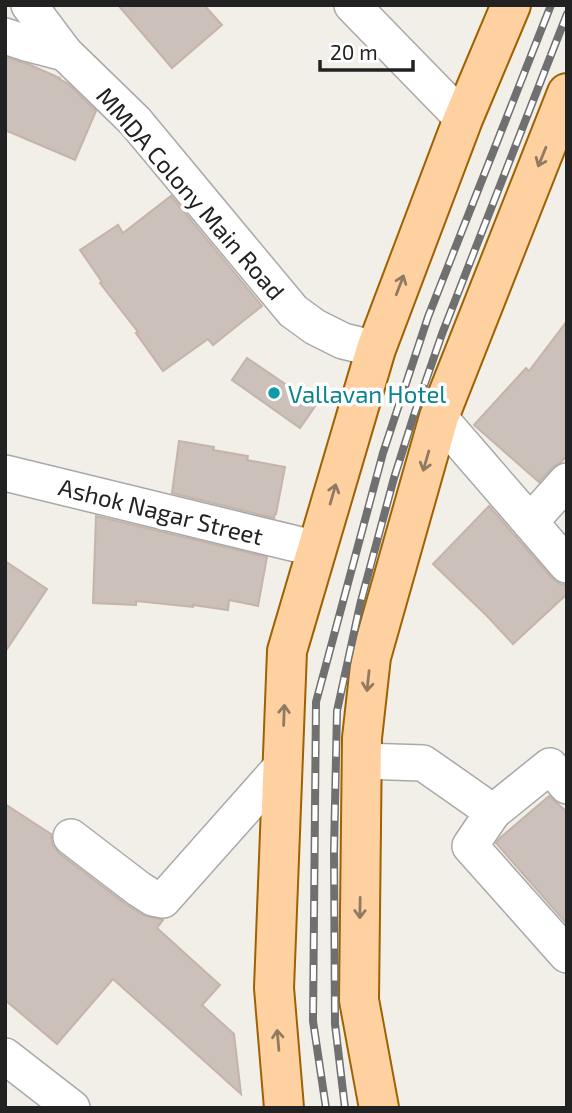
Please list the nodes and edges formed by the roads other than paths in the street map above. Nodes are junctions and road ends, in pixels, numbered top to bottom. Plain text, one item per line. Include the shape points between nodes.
1 (29, 5) edge
2 (352, 5) edge
3 (502, 10) edge
4 (5, 36) edge
5 (65, 53) junction
6 (567, 93) edge
7 (463, 119) junction
8 (376, 349) junction
9 (439, 417) junction
10 (5, 473) edge
11 (567, 481) edge
12 (530, 522) junction
13 (317, 550) junction
14 (567, 565) edge
15 (362, 761) junction
16 (282, 766) junction
17 (567, 786) edge
18 (493, 812) junction
19 (71, 837) dead end
20 (567, 955) edge
21 (5, 1056) edge
22 (72, 1108) edge
23 (285, 1108) edge
24 (379, 1108) edge

1 - 5 street, MMDA Colony Main Road
2 - 7 street
3 - 7 main road
4 - 5 street
5 - 8 street, MMDA Colony Main Road via 135,121 293,311 342,341
6 -> 9 main road
8 -> 7 main road
13 -> 8 main road
9 - 12 street
9 -> 15 main road via 371,657
10 - 13 street, Ashok Nagar Street
11 - 12 street
12 - 14 street
16 -> 13 main road via 287,651
15 - 18 street via 424,763
15 -> 24 main road via 359,1000
16 - 19 street via 163,900 139,889
23 -> 16 main road via 274,988
17 - 18 street via 550,766
18 - 20 street via 470,846
21 - 22 street

